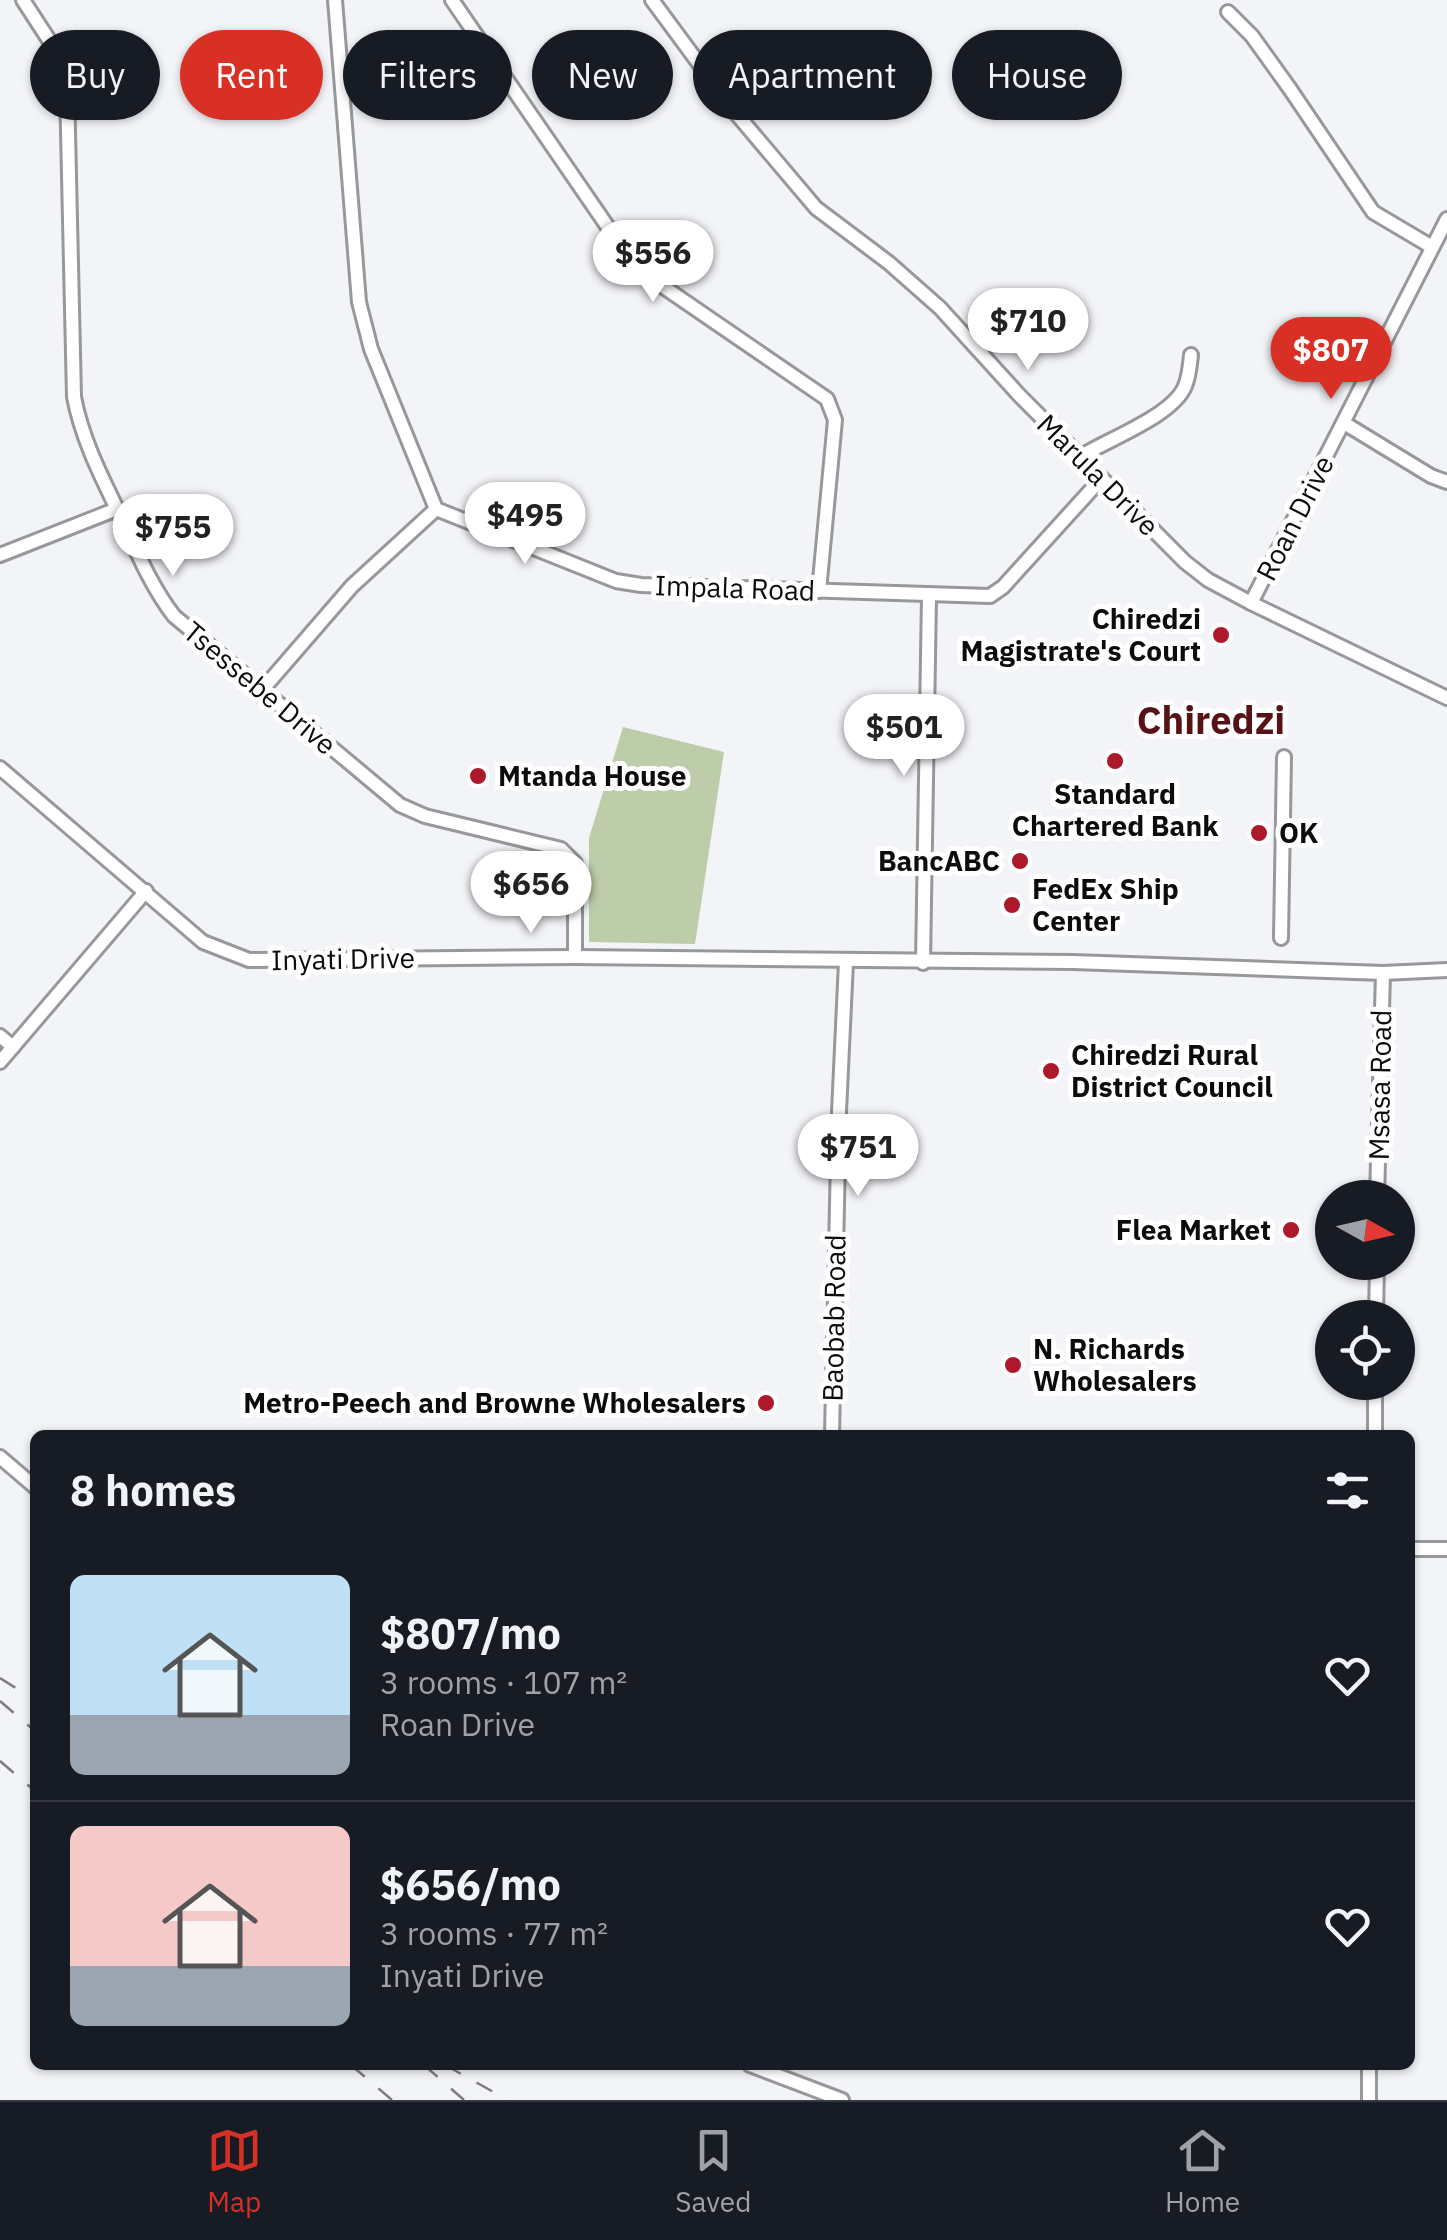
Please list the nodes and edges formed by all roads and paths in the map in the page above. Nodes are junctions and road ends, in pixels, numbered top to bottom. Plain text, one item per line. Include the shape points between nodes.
1 (23, 0) edge
2 (336, 0) edge
3 (452, 0) edge
4 (652, 0) edge
5 (1228, 12) dead end
6 (1447, 219) edge
7 (1432, 247) junction
8 (1191, 355) dead end
9 (1344, 424) junction
10 (1080, 457) junction
11 (1101, 479) junction
12 (1447, 482) edge
13 (117, 509) junction
14 (436, 509) junction
15 (0, 555) edge
16 (819, 591) junction
17 (929, 596) junction
18 (1251, 603) junction
19 (262, 690) junction
20 (1445, 697) edge
21 (1284, 757) dead end
22 (0, 768) edge
23 (146, 891) junction
24 (1281, 938) dead end
25 (575, 957) junction
26 (846, 962) junction
27 (923, 962) junction
28 (1447, 970) edge
29 (1383, 973) junction
30 (0, 1036) edge
31 (13, 1047) junction
32 (0, 1062) edge
33 (1377, 1180) edge
34 (1376, 1400) edge
35 (832, 1430) edge
36 (1375, 1430) edge
37 (0, 1457) edge
38 (30, 1483) edge
39 (1415, 1548) edge
40 (1447, 1549) edge
41 (771, 2070) edge
42 (1369, 2070) edge
43 (842, 2100) edge
44 (1368, 2100) edge

1 - 13 street, Tsessebe Drive via 64,70 74,398 86,443
2 - 14 street via 358,302
3 - 16 street via 636,268 832,407
4 - 10 street, Marula Drive via 816,208 940,308
5 - 7 street via 1290,88 1373,212
6 - 7 street, Roan Drive
7 - 9 street, Roan Drive
8 - 10 street via 1186,386 1162,414
9 - 12 street
9 - 18 street, Roan Drive
10 - 11 street, Marula Drive
11 - 17 street, Impala Road via 996,593
11 - 18 street, Marula Drive via 1184,562
13 - 15 street
13 - 19 street, Tsessebe Drive via 156,593 174,616
14 - 16 street, Impala Road via 616,580
14 - 19 street via 352,586
16 - 17 street, Impala Road
17 - 27 street
18 - 20 street, Marula Drive
19 - 25 street, Tsessebe Drive via 400,806 561,850 575,863
21 - 24 street
22 - 23 street, Inyati Drive
23 - 25 street, Inyati Drive via 203,942 249,960
23 - 31 street
25 - 26 street, Inyati Drive
26 - 27 street, Inyati Drive
26 - 35 street, Baobab Road
27 - 29 street, Inyati Drive
28 - 29 street, Inyati Drive
29 - 33 street, Msasa Road
30 - 31 street
31 - 32 street
34 - 36 street
37 - 38 street
39 - 40 street
41 - 43 street
42 - 44 street

